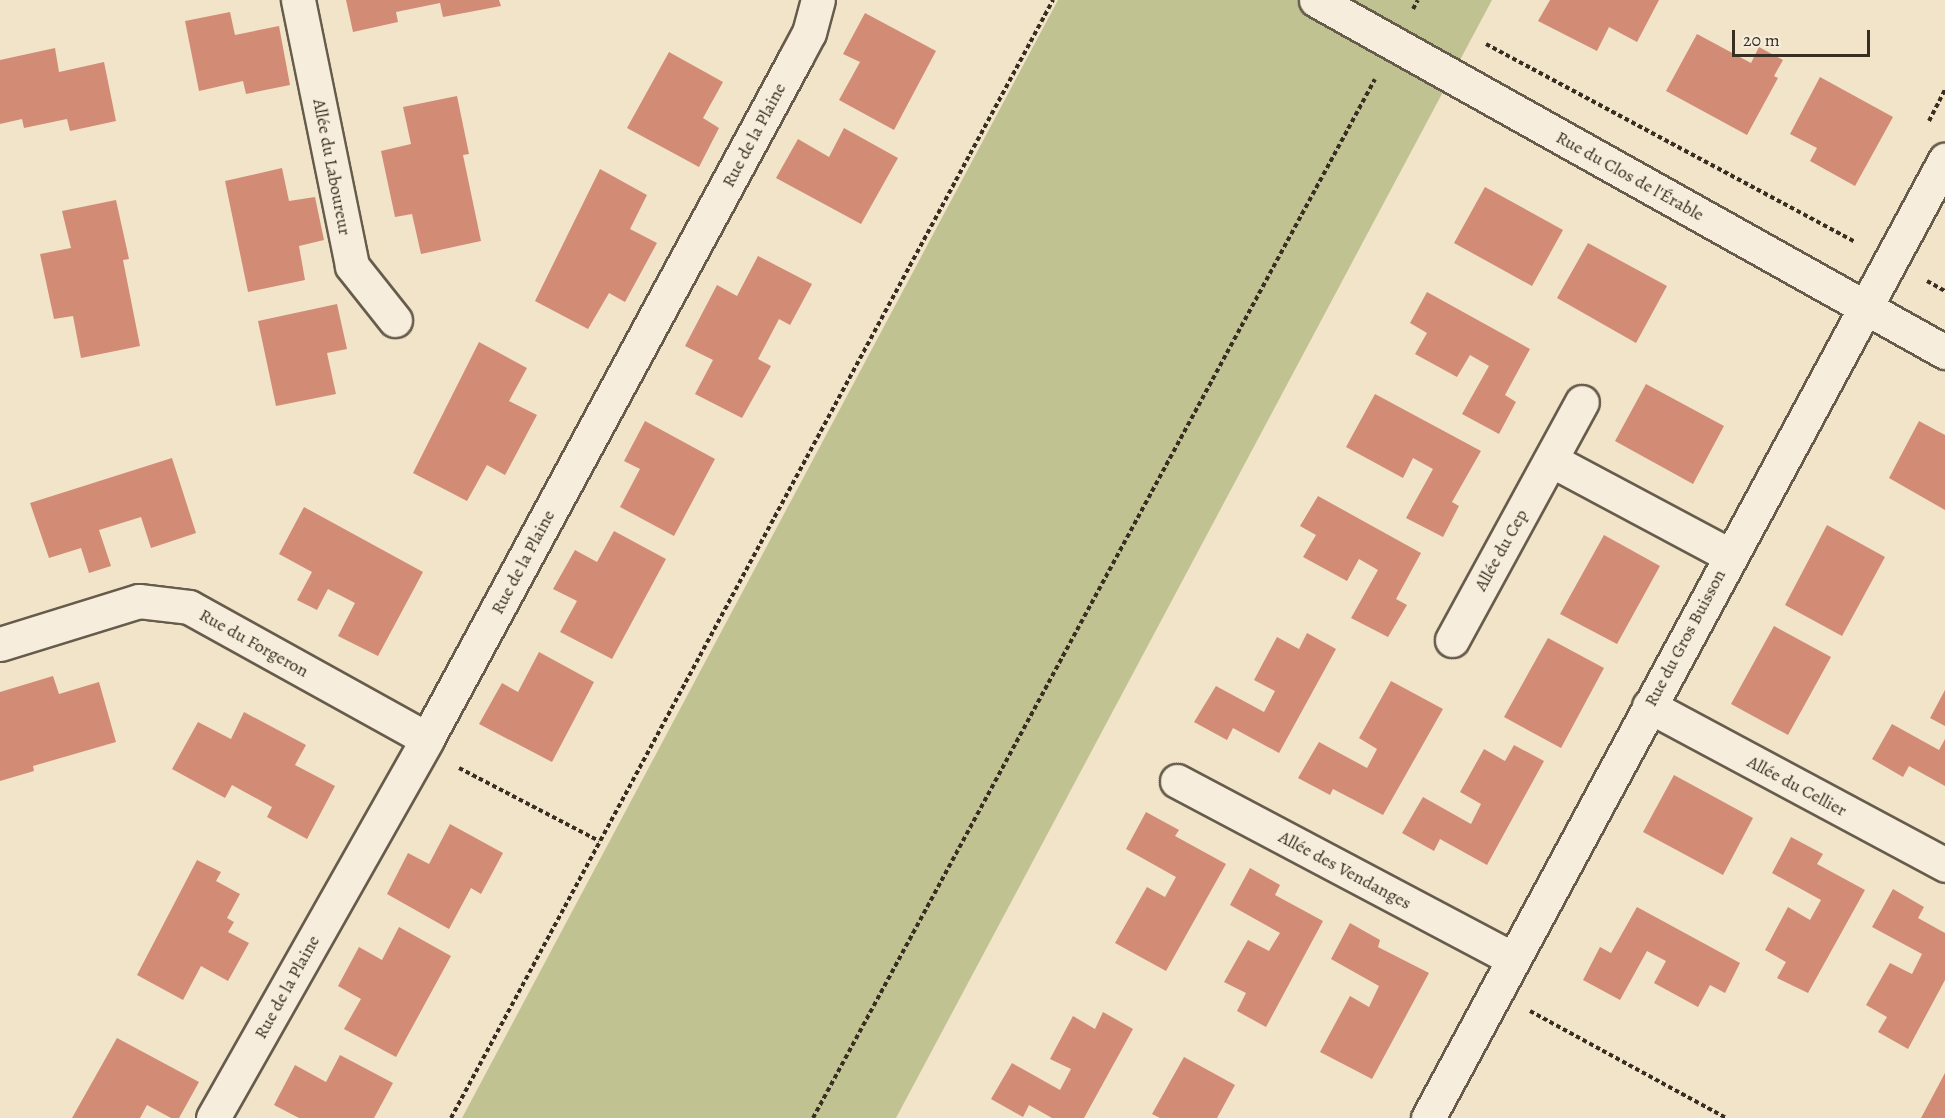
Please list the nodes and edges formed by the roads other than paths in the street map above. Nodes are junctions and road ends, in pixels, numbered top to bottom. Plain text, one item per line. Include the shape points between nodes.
1 (298, 0) edge
2 (818, 0) edge
3 (1316, 0) edge
4 (1945, 160) edge
5 (1863, 307) junction
6 (395, 320) dead end
7 (1945, 351) edge
8 (1582, 402) dead end
9 (1551, 460) junction
10 (1729, 555) junction
11 (1452, 639) dead end
12 (0, 644) edge
13 (1649, 706) junction
14 (424, 743) junction
15 (1177, 782) dead end
16 (1945, 865) edge
17 (1513, 959) junction
18 (213, 1118) edge
19 (1428, 1118) edge

1 - 6 street, Allée du Laboureur via 352,266
2 - 14 street, Rue de la Plaine via 805,41
3 - 5 street, Rue du Clos de l'Érable
4 - 5 street, Rue du Gros Buisson
5 - 7 street, Rue du Clos de l'Érable
5 - 10 street, Rue du Gros Buisson
8 - 9 street, Allée du Cep
9 - 10 street
9 - 11 street, Allée du Cep
10 - 13 street, Rue du Gros Buisson
12 - 14 street, Rue du Forgeron via 140,601 189,607
13 - 16 street, Allée du Cellier
13 - 17 street, Rue du Gros Buisson
14 - 18 street, Rue de la Plaine
15 - 17 street, Allée des Vendanges
17 - 19 street, Rue du Gros Buisson

